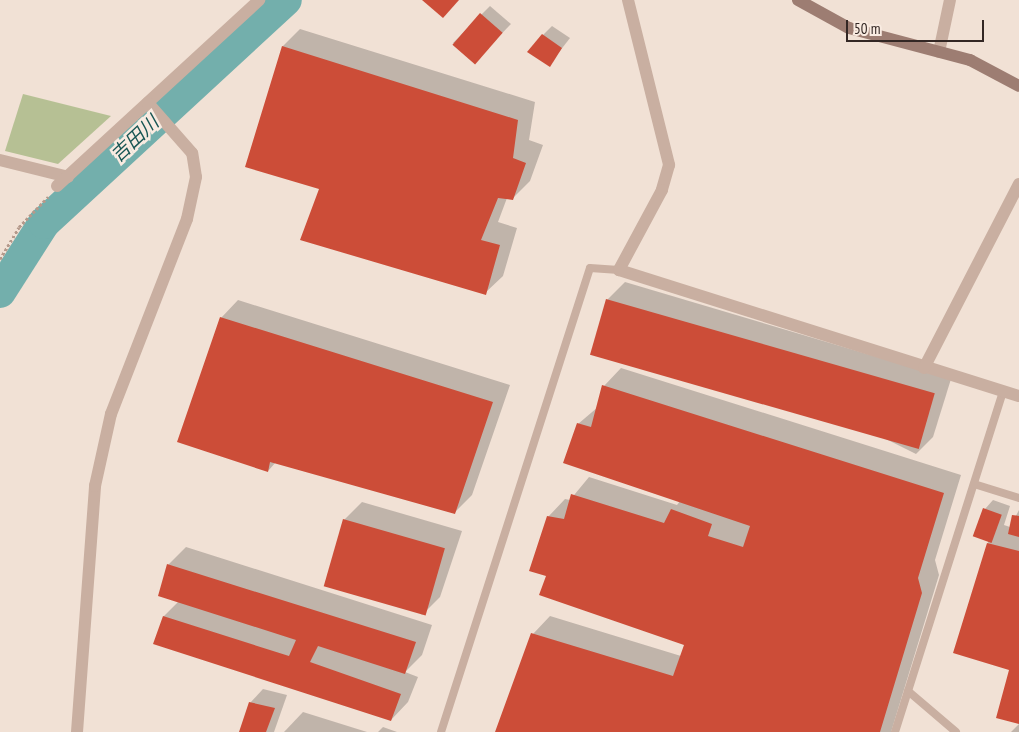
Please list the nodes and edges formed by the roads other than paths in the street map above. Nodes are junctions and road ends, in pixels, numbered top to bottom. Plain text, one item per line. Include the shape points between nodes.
1 (259, 0) edge
2 (628, 0) edge
3 (798, 0) edge
4 (950, 0) edge
5 (939, 52) junction
6 (1019, 86) edge
7 (148, 103) junction
8 (0, 160) edge
9 (68, 177) junction
10 (1019, 184) edge
11 (57, 186) road end
12 (619, 270) junction
13 (924, 368) junction
14 (1003, 392) junction
15 (1019, 396) edge
16 (974, 484) junction
17 (1019, 498) edge
18 (908, 691) junction
19 (77, 732) edge
20 (441, 732) edge
21 (895, 732) edge
22 (956, 732) edge

1 - 7 street
2 - 12 street via 669,165 662,190
3 - 5 main road via 849,28
4 - 5 street
5 - 6 main road via 970,60
7 - 9 street
7 - 19 street via 192,153 196,177 187,220 111,414 95,486
8 - 9 street
9 - 11 street
10 - 13 street
12 - 13 street
12 - 20 lane via 590,268
13 - 14 street
14 - 15 street
14 - 16 lane
16 - 17 lane
16 - 18 lane
18 - 21 lane
18 - 22 lane

